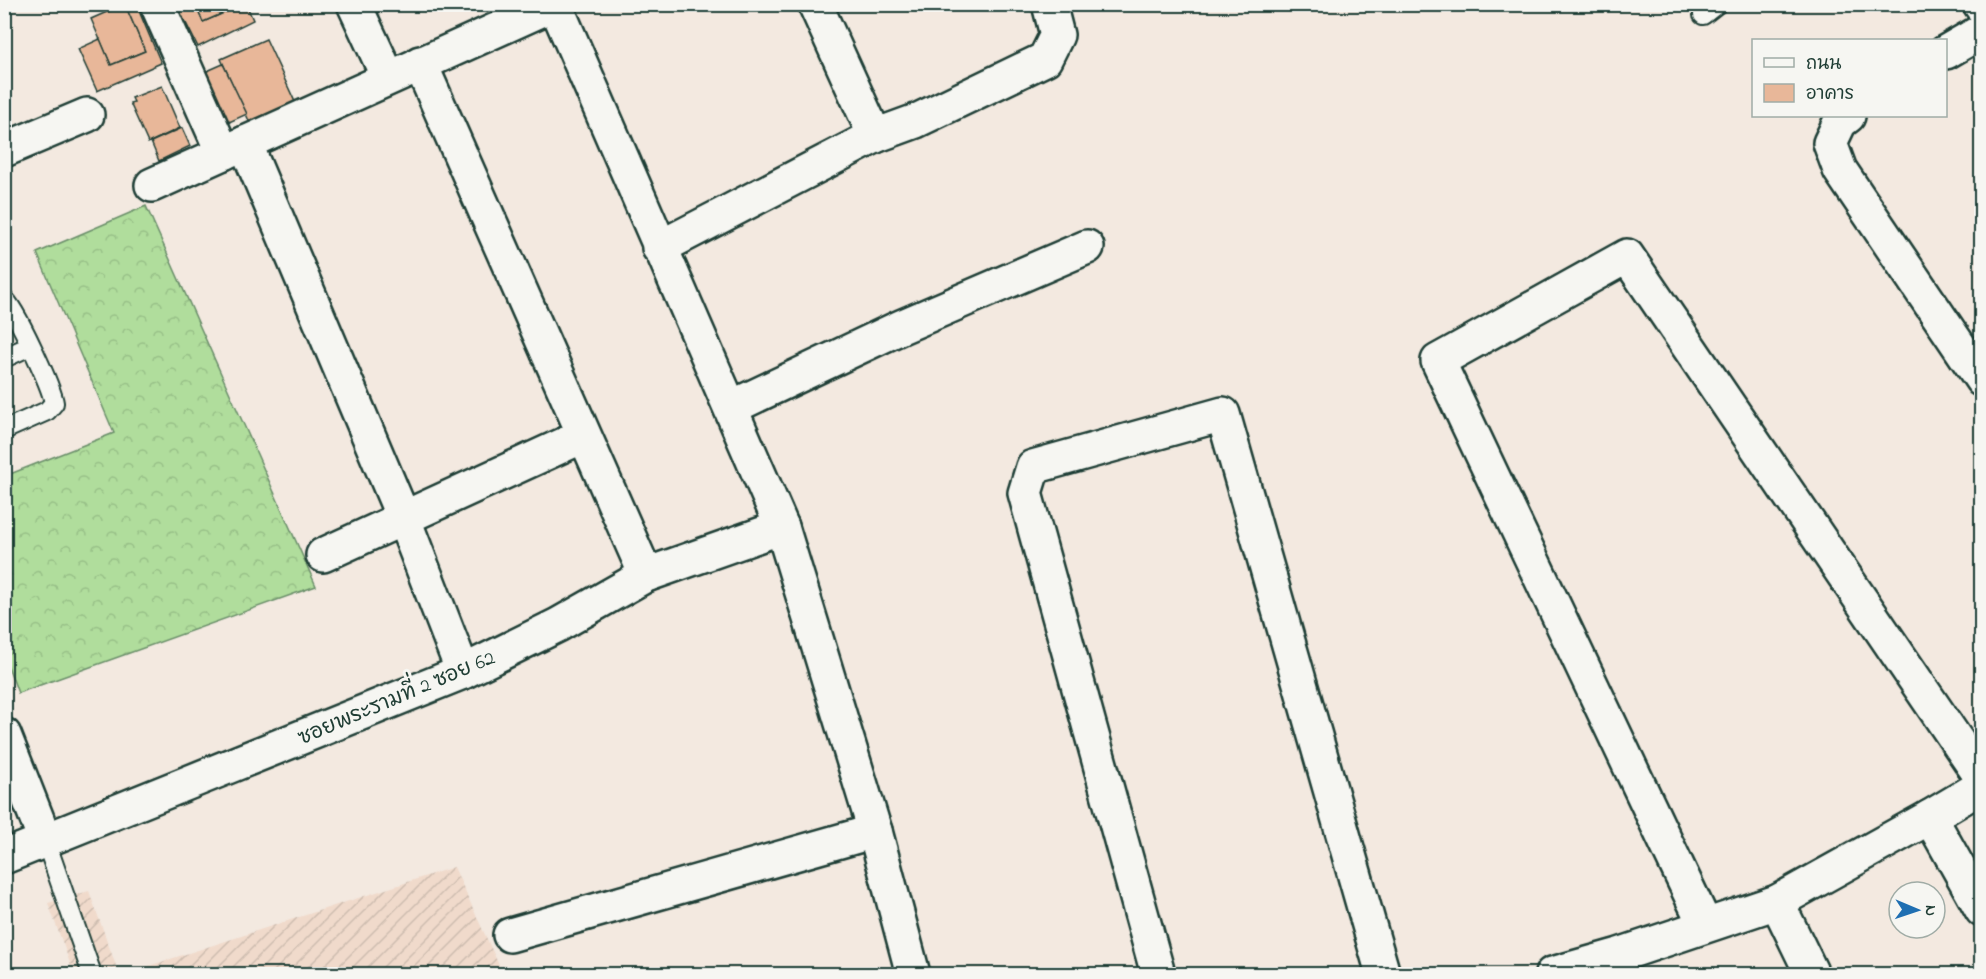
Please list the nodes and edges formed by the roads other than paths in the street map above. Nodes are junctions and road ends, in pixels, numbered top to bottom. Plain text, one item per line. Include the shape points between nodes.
1 (157, 4) edge
2 (354, 4) edge
3 (555, 4) edge
4 (815, 4) edge
5 (1049, 4) edge
6 (1982, 31) edge
7 (1947, 51) edge
8 (420, 63) junction
9 (388, 77) junction
10 (87, 115) dead end
11 (1847, 117) edge
12 (875, 136) junction
13 (234, 148) junction
14 (4, 150) edge
15 (152, 185) dead end
16 (1087, 247) dead end
17 (659, 248) junction
18 (4, 299) edge
19 (30, 346) junction
20 (4, 358) edge
21 (1982, 380) edge
22 (732, 407) junction
23 (4, 430) edge
24 (583, 436) junction
25 (403, 517) junction
26 (782, 527) junction
27 (323, 555) dead end
28 (646, 574) junction
29 (463, 672) junction
30 (4, 735) edge
31 (1982, 778) edge
32 (1982, 786) edge
33 (1930, 817) junction
34 (875, 831) junction
35 (46, 842) junction
36 (4, 857) edge
37 (1777, 902) junction
38 (1982, 909) edge
39 (1705, 925) junction
40 (510, 935) dead end
41 (1622, 965) edge
42 (92, 975) edge
43 (913, 975) edge
44 (1158, 975) edge
45 (1383, 975) edge
46 (1552, 975) edge
47 (1812, 975) edge

1 - 13 street
2 - 9 street
3 - 8 street
3 - 17 street
4 - 12 street
5 - 12 street via 1057,35 1045,59 916,121
6 - 7 street
8 - 9 street
8 - 24 street
9 - 13 street
10 - 14 street
11 - 21 street via 1830,143 1840,170
12 - 17 street
13 - 15 street
13 - 25 street
16 - 22 street via 901,327
17 - 22 street
18 - 19 lane
19 - 20 lane
19 - 23 lane via 54,403 47,411
22 - 26 street
24 - 25 street
24 - 28 street
25 - 27 street
25 - 29 street
26 - 28 street, ซอยพระรามที่ 2 ซอย 62
26 - 34 street
28 - 29 street, ซอยพระรามที่ 2 ซอย 62 via 558,625
29 - 35 street, ซอยพระรามที่ 2 ซอย 62
30 - 35 street
31 - 39 street via 1627,256 1438,361
32 - 33 street
33 - 37 street
33 - 38 street
34 - 40 street
34 - 43 street
35 - 36 street, ซอยพระรามที่ 2 ซอย 62
35 - 42 lane
37 - 39 street
37 - 47 street
39 - 41 street
41 - 46 street
44 - 45 street via 1025,493 1033,467 1223,414

